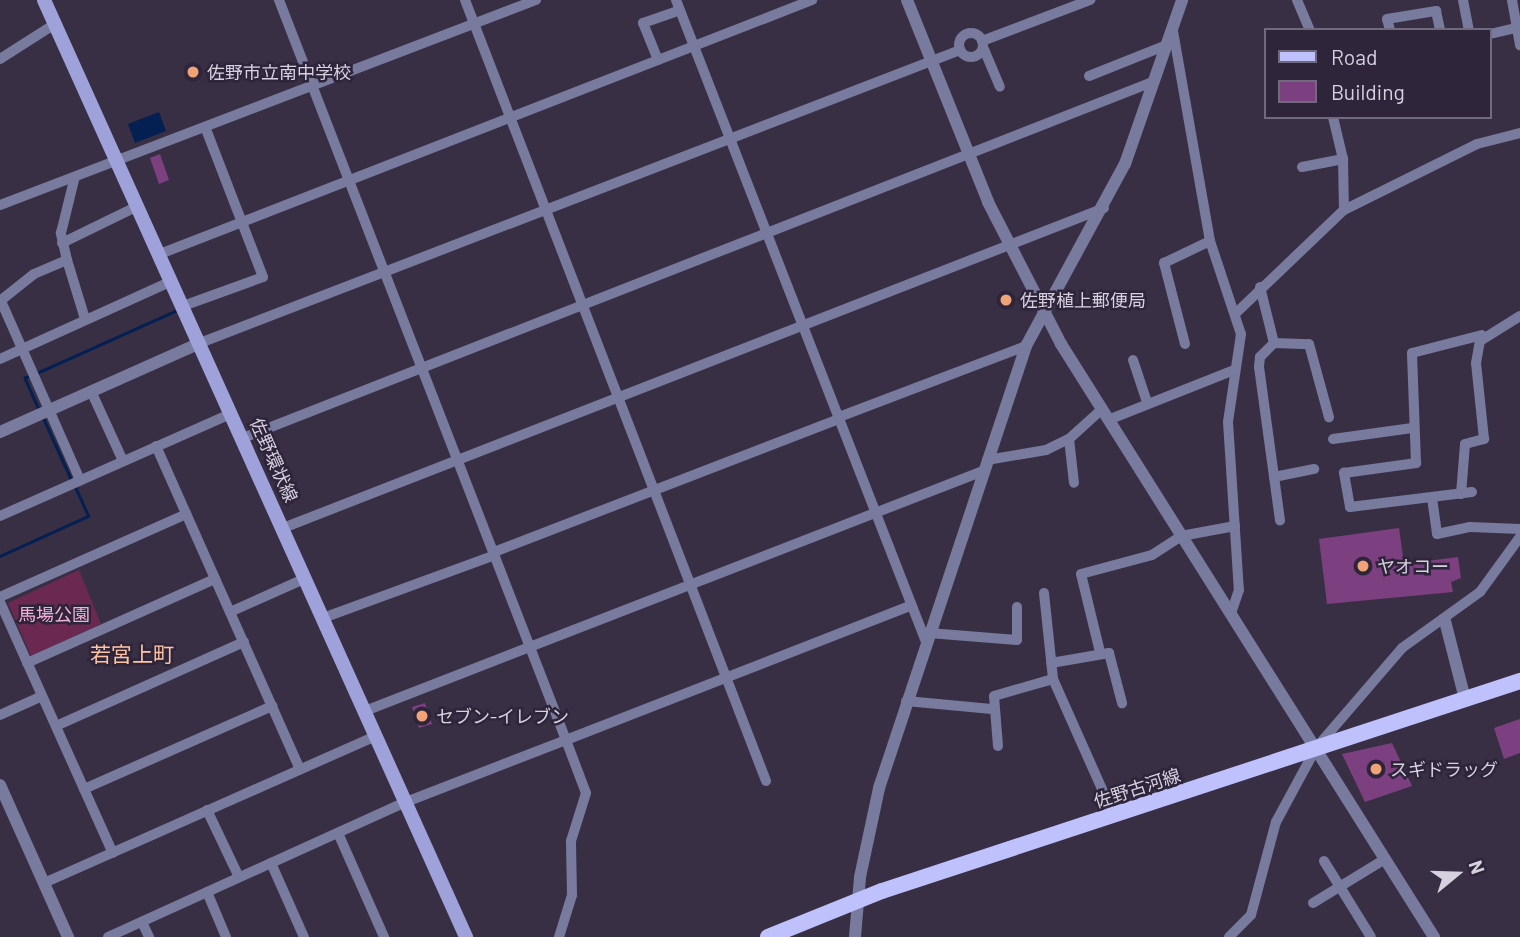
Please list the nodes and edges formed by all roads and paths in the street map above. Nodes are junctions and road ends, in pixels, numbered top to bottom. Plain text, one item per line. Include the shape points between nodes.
1 (44, 0) edge
2 (279, 0) edge
3 (465, 0) edge
4 (536, 0) edge
5 (812, 0) edge
6 (907, 0) edge
7 (1090, 0) edge
8 (1182, 0) edge
9 (1297, 0) edge
10 (1463, 0) edge
11 (1512, 0) edge
12 (678, 5) edge
13 (55, 24) junction
14 (474, 25) junction
15 (1309, 28) edge
16 (1389, 28) edge
17 (1440, 28) edge
18 (1469, 28) edge
19 (1517, 28) junction
20 (1173, 32) junction
21 (1492, 34) edge
22 (982, 44) junction
23 (1168, 44) junction
24 (695, 45) junction
25 (1520, 45) edge
26 (960, 50) junction
27 (0, 60) edge
28 (658, 60) junction
29 (931, 61) junction
30 (1089, 76) dead end
31 (1155, 80) junction
32 (312, 87) junction
33 (1000, 87) dead end
34 (510, 117) junction
35 (1333, 119) edge
36 (206, 129) junction
37 (1520, 133) edge
38 (731, 139) junction
39 (968, 155) junction
40 (1343, 159) junction
41 (118, 163) junction
42 (1302, 167) dead end
43 (74, 180) junction
44 (349, 181) junction
45 (0, 205) edge
46 (138, 206) junction
47 (1104, 208) junction
48 (1344, 210) junction
49 (546, 211) junction
50 (243, 222) junction
51 (767, 233) junction
52 (1210, 241) junction
53 (62, 243) junction
54 (1008, 244) junction
55 (160, 254) junction
56 (67, 260) junction
57 (386, 274) junction
58 (172, 281) junction
59 (1260, 288) junction
60 (1, 301) edge
61 (583, 305) junction
62 (183, 306) junction
63 (1042, 310) junction
64 (1235, 314) junction
65 (1520, 316) edge
66 (85, 319) junction
67 (802, 325) junction
68 (1482, 335) junction
69 (200, 343) junction
70 (1274, 343) junction
71 (1185, 344) dead end
72 (1026, 346) junction
73 (21, 349) junction
74 (0, 359) edge
75 (1133, 360) dead end
76 (423, 368) junction
77 (1234, 370) junction
78 (91, 391) junction
79 (618, 397) junction
80 (1147, 401) junction
81 (48, 410) junction
82 (232, 413) junction
83 (1104, 415) junction
84 (1329, 417) dead end
85 (839, 418) junction
86 (1412, 428) junction
87 (0, 432) edge
88 (243, 438) junction
89 (1069, 439) junction
90 (1333, 439) dead end
91 (156, 446) junction
92 (458, 460) junction
93 (124, 461) junction
94 (985, 466) junction
95 (1314, 469) dead end
96 (1274, 478) junction
97 (80, 481) junction
98 (1074, 483) dead end
99 (655, 490) junction
100 (1432, 498) junction
101 (876, 511) junction
102 (186, 514) junction
103 (0, 516) edge
104 (1280, 521) dead end
105 (1235, 526) junction
106 (283, 528) junction
107 (1520, 529) edge
108 (1181, 536) junction
109 (1520, 537) edge
110 (494, 554) junction
111 (306, 578) junction
112 (215, 579) junction
113 (691, 583) junction
114 (1044, 593) dead end
115 (0, 600) edge
116 (912, 605) junction
117 (1017, 607) dead end
118 (230, 612) junction
119 (1231, 613) junction
120 (323, 618) junction
121 (1445, 621) junction
122 (927, 638) junction
123 (243, 642) junction
124 (529, 647) junction
125 (1100, 652) junction
126 (27, 663) junction
127 (1051, 663) junction
128 (727, 677) junction
129 (1054, 679) junction
130 (1520, 681) edge
131 (42, 696) junction
132 (1465, 699) junction
133 (906, 701) junction
134 (1122, 704) dead end
135 (272, 706) junction
136 (992, 709) junction
137 (365, 711) junction
138 (0, 715) edge
139 (56, 726) junction
140 (376, 736) junction
141 (566, 740) junction
142 (998, 746) dead end
143 (1316, 748) junction
144 (300, 769) junction
145 (766, 781) dead end
146 (0, 785) edge
147 (84, 789) junction
148 (406, 802) junction
149 (207, 810) junction
150 (1114, 816) junction
151 (338, 833) junction
152 (113, 853) junction
153 (1385, 859) junction
154 (1324, 861) dead end
155 (271, 863) junction
156 (239, 877) junction
157 (44, 883) junction
158 (1340, 887) junction
159 (207, 892) junction
160 (857, 900) junction
161 (1313, 902) dead end
162 (142, 922) junction
163 (68, 937) edge
164 (108, 937) edge
165 (149, 937) edge
166 (226, 937) edge
167 (304, 937) edge
168 (384, 937) edge
169 (466, 937) edge
170 (559, 937) edge
171 (768, 937) edge
172 (855, 937) edge
173 (1229, 937) edge
174 (1371, 937) edge
175 (1434, 937) edge

1 - 13 main road, 佐野環状線
2 - 32 street
3 - 14 street
4 - 14 street
5 - 24 street
6 - 29 street
7 - 22 street
8 - 20 street
9 - 15 street
10 - 18 street
11 - 19 street
12 - 24 street
12 - 28 street via 643,23
13 - 27 street
13 - 41 main road, 佐野環状線
14 - 32 street
14 - 34 street
16 - 17 street via 1387,19 1436,11
19 - 21 street
19 - 25 street
20 - 23 street
20 - 52 street
22 - 26 street via 971,57
22 - 26 street via 965,34
22 - 33 street
23 - 30 street
23 - 31 street
24 - 28 street
24 - 38 street
26 - 29 street
28 - 34 street
29 - 38 street
29 - 39 street
31 - 39 street
31 - 47 street
32 - 36 street
32 - 44 street
34 - 44 street
34 - 49 street
35 - 40 street
36 - 41 street
36 - 50 street
37 - 48 street via 1476,144
38 - 49 street
38 - 51 street
39 - 51 street
39 - 54 street
40 - 42 street
40 - 48 street
41 - 43 street
41 - 46 main road, 佐野環状線
43 - 45 street
43 - 53 street
44 - 50 street
44 - 57 street
46 - 53 street
46 - 55 main road, 佐野環状線
47 - 54 street
47 - 63 street
48 - 59 street
49 - 57 street
49 - 61 street
50 - 55 street
50 - 62 street via 263,277
51 - 61 street
51 - 67 street
52 - 64 street
52 - 71 street via 1164,263
53 - 56 street
54 - 63 street
54 - 67 street
55 - 58 main road, 佐野環状線
56 - 60 street via 33,274
56 - 66 street
57 - 69 street
57 - 76 street
58 - 62 main road, 佐野環状線
58 - 66 street
59 - 64 street
59 - 70 street
60 - 73 street
61 - 76 street
61 - 79 street
62 - 69 main road, 佐野環状線
63 - 72 street
63 - 83 street
64 - 77 street via 1242,346
65 - 68 street
66 - 73 street
67 - 79 street
67 - 85 street
68 - 86 street via 1412,353
68 - 100 street via 1476,363 1483,439 1465,444 1466,493
69 - 78 street
69 - 82 main road, 佐野環状線
70 - 84 street via 1310,344
70 - 96 street via 1260,357 1259,367
72 - 85 street
72 - 94 street
73 - 74 street
73 - 81 street
75 - 80 street
76 - 88 street
76 - 92 street
77 - 80 street
77 - 105 street via 1228,422
78 - 81 street
78 - 93 street
79 - 92 street
79 - 99 street
80 - 83 street
81 - 87 street
81 - 97 street
82 - 88 main road, 佐野環状線
82 - 91 street
83 - 89 street
83 - 108 street
85 - 99 street
85 - 101 street
86 - 90 street
86 - 100 street via 1416,463 1344,473 1350,507
88 - 106 main road, 佐野環状線
89 - 94 street
89 - 98 street
91 - 93 street
91 - 102 street
92 - 106 street
92 - 110 street
93 - 97 street
94 - 101 street
94 - 122 street
95 - 96 street
96 - 104 street
97 - 103 street
99 - 110 street
99 - 113 street
100 - 107 street via 1437,534 1470,527
101 - 113 street
101 - 116 street
102 - 112 street
102 - 115 street
105 - 108 street
105 - 119 street via 1239,590
106 - 111 main road, 佐野環状線
108 - 119 street
108 - 125 street via 1152,555 1081,574
109 - 121 street via 1480,592
110 - 120 street
110 - 124 street
111 - 118 street
111 - 120 main road, 佐野環状線
112 - 118 street
112 - 126 street
113 - 124 street
113 - 128 street
114 - 127 street
115 - 126 street
116 - 122 street
116 - 128 street
117 - 122 street via 1017,640
118 - 123 street
119 - 143 street
120 - 137 main road, 佐野環状線
121 - 132 street
121 - 143 street via 1402,649
122 - 133 street
123 - 135 street
123 - 139 street
124 - 137 street
124 - 141 street
125 - 127 street
125 - 134 street via 1109,653
126 - 131 street
127 - 129 street
128 - 141 street
128 - 145 street
129 - 136 street via 994,696
129 - 150 street
130 - 132 main road, 佐野古河線
131 - 138 street
131 - 139 street
132 - 143 main road, 佐野古河線
133 - 136 street
133 - 160 street via 872,816
135 - 144 street
135 - 147 street
136 - 142 street
137 - 140 main road, 佐野環状線
139 - 147 street
140 - 144 street
140 - 148 main road, 佐野環状線
141 - 148 street
141 - 170 street via 586,793 571,841 572,895
143 - 150 main road, 佐野古河線
143 - 153 street
143 - 173 street via 1276,822 1251,915
144 - 149 street
146 - 157 street
147 - 152 street
148 - 151 street
148 - 169 main road, 佐野環状線
149 - 152 street
149 - 156 street
150 - 160 main road, 佐野古河線
151 - 155 street
151 - 168 street
152 - 157 street
153 - 158 street
153 - 175 street
154 - 158 street
155 - 156 street
155 - 167 street
156 - 159 street
157 - 163 street
158 - 161 street
158 - 174 street
159 - 162 street
159 - 166 street
160 - 171 main road, 佐野古河線
160 - 172 street
162 - 164 street
162 - 165 street

